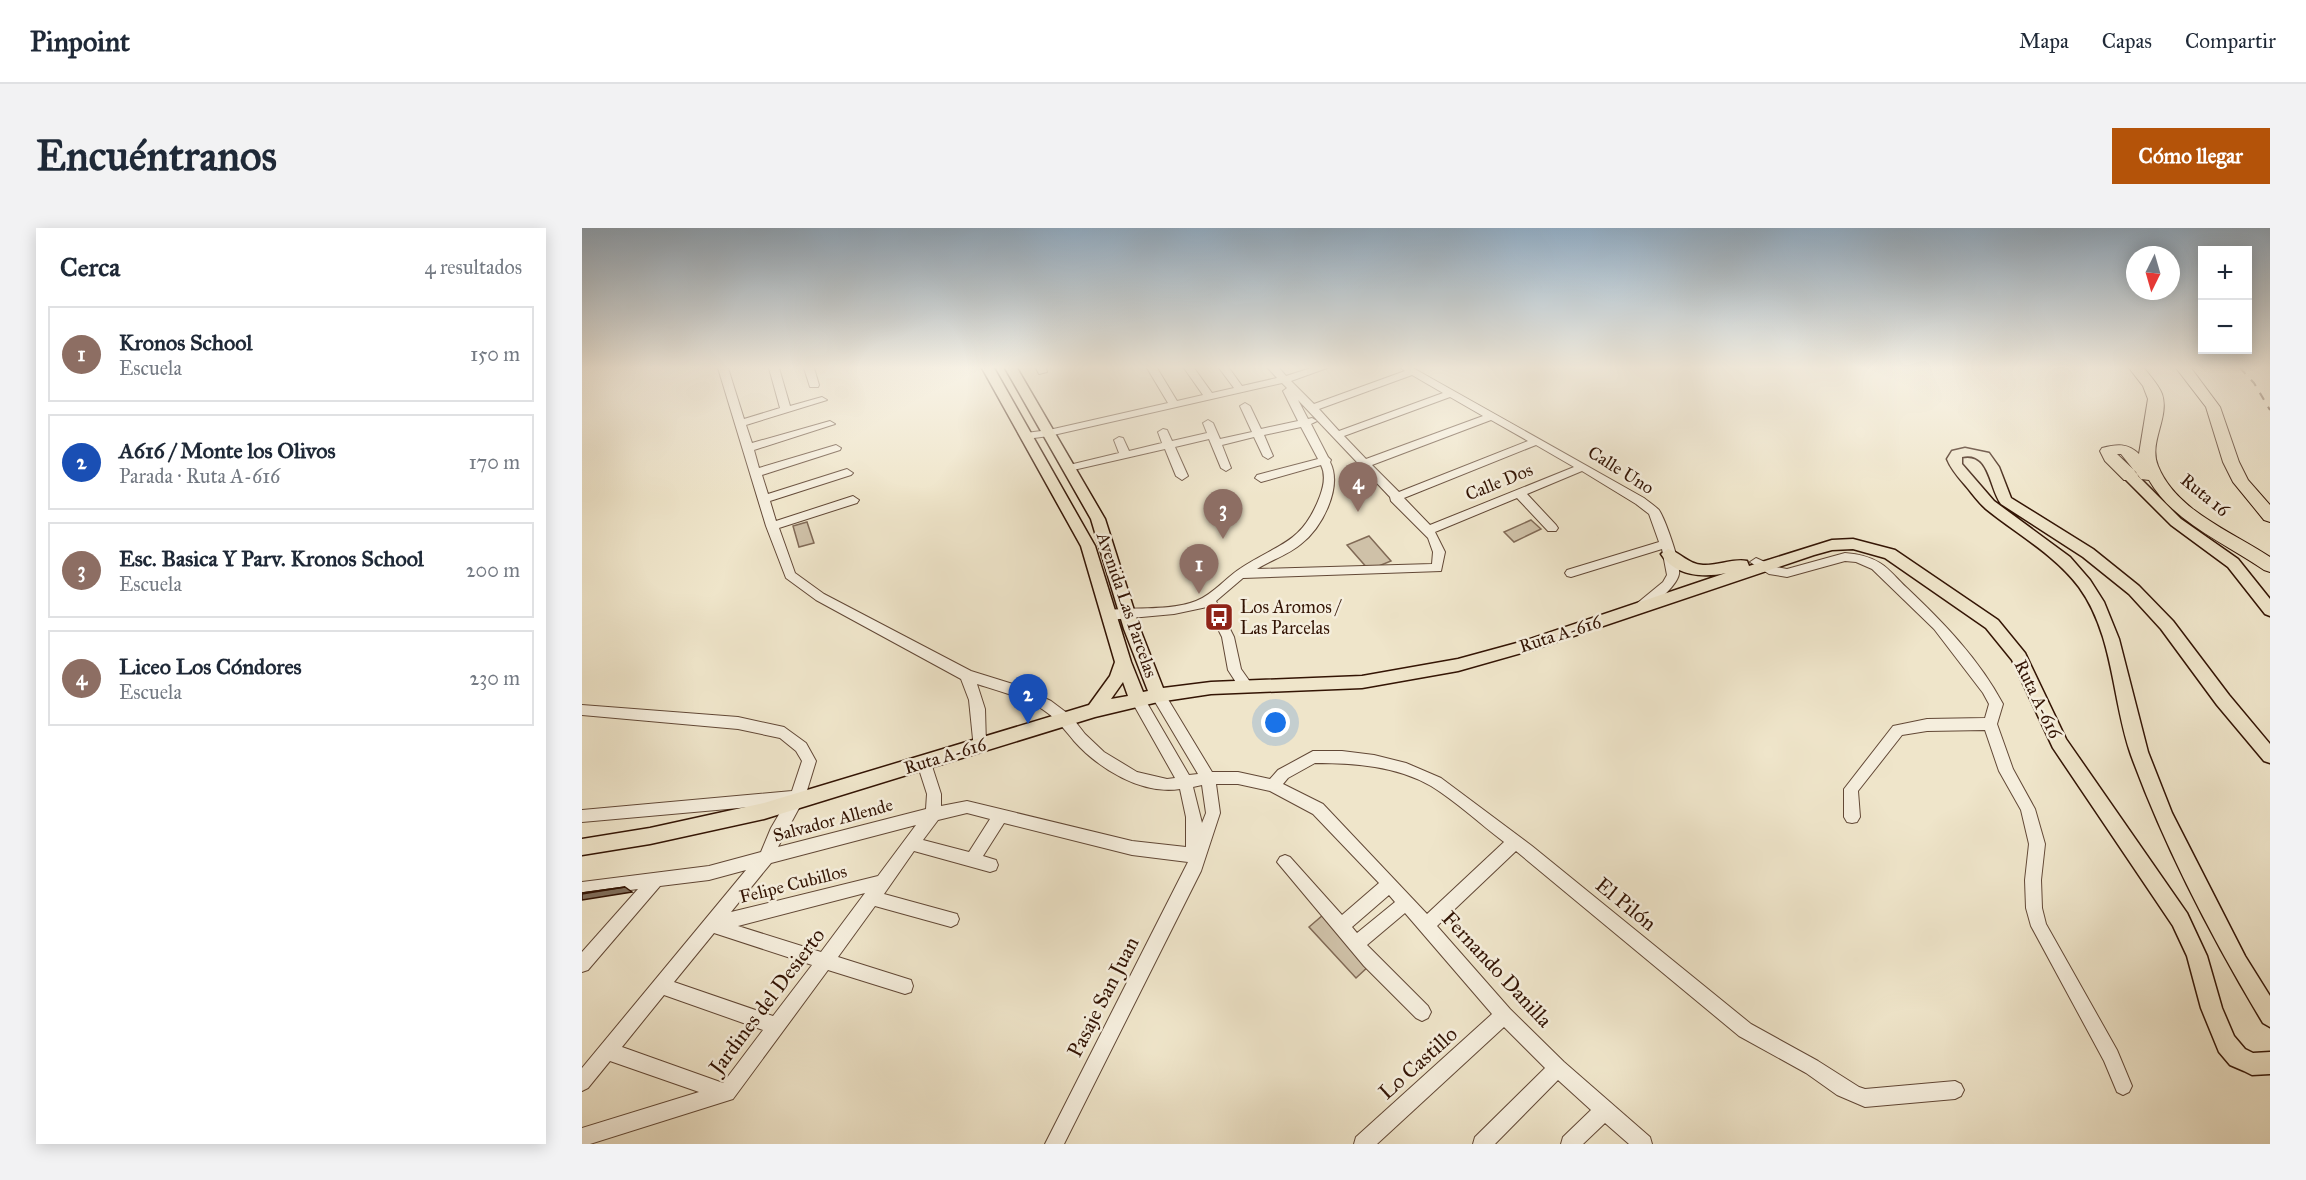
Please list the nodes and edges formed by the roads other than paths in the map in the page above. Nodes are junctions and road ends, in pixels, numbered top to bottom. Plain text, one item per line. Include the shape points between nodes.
1 (736, 411) edge
2 (783, 411) edge
3 (1012, 411) edge
4 (1036, 411) edge
5 (1148, 411) edge
6 (1247, 411) edge
7 (1301, 411) edge
8 (1312, 411) edge
9 (1315, 411) edge
10 (1403, 411) edge
11 (1483, 411) edge
12 (2154, 411) edge
13 (2214, 411) edge
14 (1492, 416) junction
15 (740, 423) junction
16 (1208, 423) dead end
17 (830, 424) dead end
18 (1309, 426) junction
19 (1163, 432) dead end
20 (1049, 433) junction
21 (1257, 434) junction
22 (1337, 435) junction
23 (1026, 436) junction
24 (1214, 439) junction
25 (1119, 440) dead end
26 (1536, 441) junction
27 (1171, 445) junction
28 (747, 448) junction
29 (836, 448) dead end
30 (1125, 455) junction
31 (1268, 456) dead end
32 (1326, 460) junction
33 (1363, 464) junction
34 (1583, 467) junction
35 (1070, 468) junction
36 (1226, 468) dead end
37 (755, 473) junction
38 (847, 473) dead end
39 (1182, 476) dead end
40 (2130, 476) joint
41 (1261, 478) dead end
42 (1519, 493) junction
43 (1395, 498) junction
44 (764, 499) junction
45 (853, 500) dead end
46 (2175, 501) junction
47 (2270, 516) edge
48 (772, 526) junction
49 (1552, 528) dead end
50 (1428, 530) junction
51 (1667, 549) junction
52 (1761, 564) junction
53 (2270, 566) edge
54 (1571, 573) dead end
55 (1240, 574) junction
56 (1210, 601) junction
57 (1639, 608) junction
58 (2270, 610) edge
59 (1126, 613) junction
60 (1109, 615) junction
61 (1123, 662) junction
62 (966, 675) junction
63 (1246, 686) junction
64 (1158, 695) junction
65 (1138, 699) junction
66 (582, 710) edge
67 (1095, 710) junction
68 (1066, 720) junction
69 (1990, 724) junction
70 (980, 745) junction
71 (2270, 756) edge
72 (924, 763) junction
73 (1207, 778) junction
74 (1185, 783) junction
75 (1273, 786) junction
76 (798, 799) junction
77 (933, 814) junction
78 (1001, 815) junction
79 (582, 816) edge
80 (1852, 817) dead end
81 (1515, 842) junction
82 (912, 844) junction
83 (582, 847) edge
84 (766, 857) junction
85 (973, 859) junction
86 (1285, 862) dead end
87 (1193, 863) junction
88 (990, 865) dead end
89 (655, 881) junction
90 (885, 881) junction
91 (1390, 884) junction
92 (582, 890) edge
93 (873, 898) junction
94 (1406, 903) junction
95 (951, 920) dead end
96 (711, 925) junction
97 (1341, 926) junction
98 (1426, 926) junction
99 (1357, 943) junction
100 (825, 963) junction
101 (582, 964) edge
102 (662, 986) junction
103 (905, 986) dead end
104 (1422, 1012) dead end
105 (1504, 1015) junction
106 (2270, 1016) edge
107 (777, 1026) junction
108 (607, 1051) junction
109 (2270, 1063) edge
110 (1558, 1068) junction
111 (582, 1082) edge
112 (2123, 1086) dead end
113 (1955, 1090) dead end
114 (727, 1093) junction
115 (1605, 1110) junction
116 (582, 1137) edge
117 (1054, 1144) edge
118 (1363, 1144) edge
119 (1482, 1144) edge
120 (1570, 1144) edge
121 (1643, 1144) edge

1 - 15 street
2 - 15 street
3 - 23 main road, Avenida Las Parcelas
4 - 20 main road, Avenida Las Parcelas
5 - 20 street
6 - 21 street
7 - 18 street
8 - 18 street
9 - 22 street
10 - 22 street
11 - 14 street, Calle Uno
12 - 46 highway, Ruta 16 via 2147,443 2150,466
13 - 47 highway, Ruta 16 via 2241,482
14 - 26 street, Calle Uno
14 - 33 street
15 - 28 street
16 - 24 street
17 - 28 street
18 - 21 street
18 - 32 street
19 - 27 street
20 - 23 street
20 - 35 main road, Avenida Las Parcelas
21 - 24 street
21 - 31 street
22 - 33 street
23 - 60 main road, Avenida Las Parcelas via 1088,546
24 - 27 street
24 - 36 street
25 - 30 street
26 - 34 street, Calle Uno
26 - 43 street
27 - 30 street
27 - 39 street
28 - 37 street
29 - 37 street
30 - 35 street
32 - 41 street
32 - 55 street via 1330,482 1316,522 1293,546
33 - 43 street
34 - 42 street, Calle Dos
34 - 51 street, Calle Uno via 1653,512
35 - 59 main road, Avenida Las Parcelas via 1102,530
37 - 44 street
38 - 44 street
40 - 46 highway via 2108,451 2120,448 2133,454 2156,485
40 - 58 main road via 2176,522 2233,563
42 - 49 street
42 - 50 street, Calle Dos
43 - 50 street
44 - 48 street
45 - 48 street
46 - 53 highway, Ruta 16
48 - 62 street via 787,569 798,582
50 - 55 street via 1441,550 1437,568
51 - 52 main road via 1680,565 1696,571
51 - 54 street
51 - 57 street, Calle Uno via 1673,575
52 - 57 main road, Ruta A-616
52 - 69 street via 1787,573 1845,558 1858,558 1876,566 1939,627 1988,689 1996,704
52 - 109 main road, Ruta A-616 via 1832,545 1852,544 1890,554 1992,624 2029,677 2059,743 2182,924 2198,958 2220,1035 2242,1058
55 - 56 street
56 - 59 street via 1185,608
56 - 63 street via 1228,637 1235,670
57 - 63 main road, Ruta A-616 via 1526,646 1414,674 1362,682
59 - 60 street
59 - 64 main road, Avenida Las Parcelas
60 - 61 main road, Avenida Las Parcelas
61 - 65 main road, Avenida Las Parcelas
61 - 67 main road via 1118,678
62 - 68 street via 1047,705
62 - 70 street via 975,690
63 - 64 main road, Ruta A-616
64 - 65 main road, Ruta A-616
64 - 73 street
65 - 67 main road, Ruta A-616
65 - 74 street, Pasaje San Juan
66 - 76 street via 738,723 784,733 801,747 808,761
67 - 68 main road, Ruta A-616
68 - 70 main road, Ruta A-616
68 - 74 street via 1080,738 1133,777 1167,785
69 - 80 street via 1927,725 1898,730 1851,789
69 - 112 street via 2006,771 2032,819 2037,843 2034,908 2039,926 2111,1056
70 - 72 main road, Ruta A-616
71 - 106 main road via 2167,625 2134,590 2088,553 2009,504 1998,491 1994,467 1988,458 1971,451 1957,454 1956,465 1983,499 2065,561 2101,611 2139,752 2163,815
72 - 76 main road, Ruta A-616
72 - 77 street via 934,794
73 - 74 street
73 - 75 street via 1238,778
73 - 87 street, Pasaje San Juan via 1213,813
74 - 87 street, Pasaje San Juan via 1194,814
75 - 81 street, El Pilón via 1283,774 1313,757 1374,761 1436,782
75 - 91 street, Fernando Danilla via 1326,815
76 - 79 street
76 - 83 main road, Ruta A-616 via 704,825
76 - 84 street
77 - 78 street, Salvador Allende via 967,807
77 - 82 street, Jardines del Desierto
77 - 84 street, Salvador Allende
78 - 85 street
78 - 87 street, Salvador Allende
81 - 98 street
81 - 113 street, El Pilón via 1745,1030 1810,1066 1851,1095 1865,1098
82 - 85 street
82 - 90 street, Jardines del Desierto
84 - 89 street via 709,873
84 - 96 street, Salvador Allende
85 - 88 street
86 - 97 street
87 - 117 street, Pasaje San Juan
89 - 92 street
89 - 101 street
90 - 93 street, Jardines del Desierto
90 - 96 street, Felipe Cubillos
91 - 94 street, Fernando Danilla
91 - 97 street
93 - 95 street
93 - 100 street, Jardines del Desierto
94 - 98 street, Fernando Danilla
94 - 99 street
96 - 100 street
96 - 102 street, Salvador Allende
97 - 99 street
98 - 105 street, Fernando Danilla
99 - 104 street
100 - 103 street
100 - 107 street, Jardines del Desierto
102 - 107 street
102 - 108 street, Salvador Allende
105 - 110 street, Fernando Danilla
105 - 118 street, Lo Castillo
107 - 114 street, Jardines del Desierto
108 - 111 street, Salvador Allende
108 - 114 street
110 - 115 street, Fernando Danilla
110 - 119 street
114 - 116 street, Jardines del Desierto
115 - 120 street
115 - 121 street, Fernando Danilla

